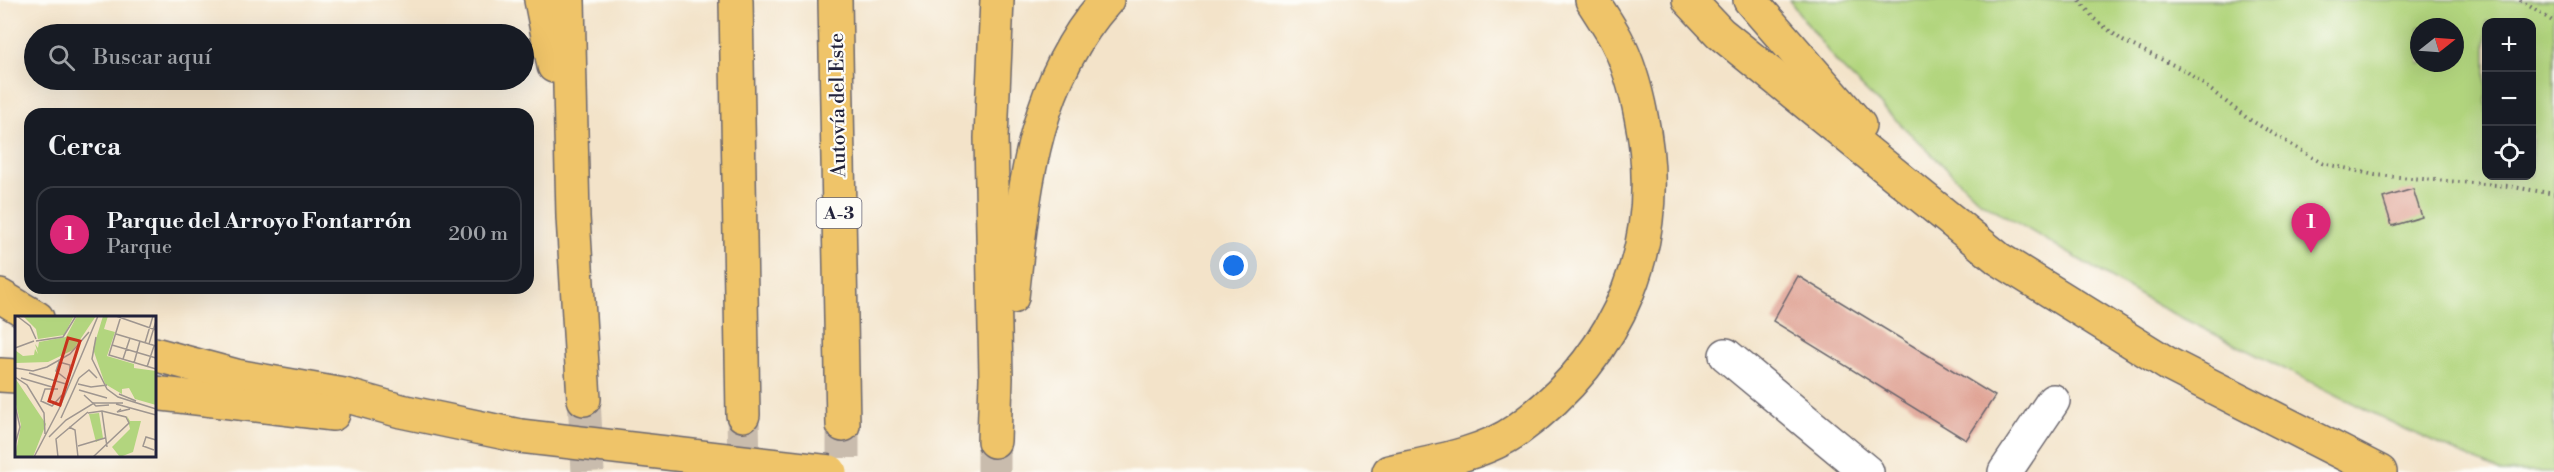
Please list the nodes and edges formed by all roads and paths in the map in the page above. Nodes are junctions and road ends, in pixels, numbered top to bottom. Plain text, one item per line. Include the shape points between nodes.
1 (541, 0) edge
2 (568, 0) edge
3 (736, 0) edge
4 (835, 0) edge
5 (997, 0) edge
6 (1107, 0) edge
7 (1592, 0) edge
8 (1689, 0) edge
9 (1750, 0) edge
10 (2080, 0) edge
11 (2520, 0) edge
12 (2554, 22) edge
13 (2554, 194) edge
14 (573, 218) junction
15 (1999, 259) junction
16 (0, 296) edge
17 (34, 316) edge
18 (156, 355) edge
19 (1726, 356) dead end
20 (0, 375) edge
21 (15, 376) edge
22 (996, 378) junction
23 (156, 393) edge
24 (584, 399) tunnel mouth
25 (2053, 401) dead end
26 (743, 415) tunnel mouth
27 (843, 425) tunnel mouth
28 (520, 436) junction
29 (994, 441) tunnel mouth
30 (830, 472) edge
31 (1389, 472) edge
32 (1867, 472) edge
33 (2005, 472) edge
34 (2380, 472) edge

1 - 14 highway via 553,58
2 - 14 highway
3 - 26 highway
4 - 27 highway, Autovía del Este / A-3
5 - 22 highway via 991,138
6 - 22 highway via 1063,63 1038,125 1024,189 1008,330
7 - 31 highway via 1617,40 1636,91 1647,142 1649,205 1638,266 1618,318 1590,359 1516,431 1466,454
8 - 15 highway via 1720,33
9 - 15 highway via 1850,116
10 - 13 path via 2093,18 2123,41 2186,70 2247,118 2322,163 2375,175 2508,186
11 - 12 path
14 - 24 highway
15 - 34 highway via 2168,364
16 - 17 highway
18 - 28 highway via 236,376 344,395
19 - 32 lane
20 - 21 highway
22 - 29 highway
23 - 28 highway
25 - 33 lane
28 - 30 highway, bridge

